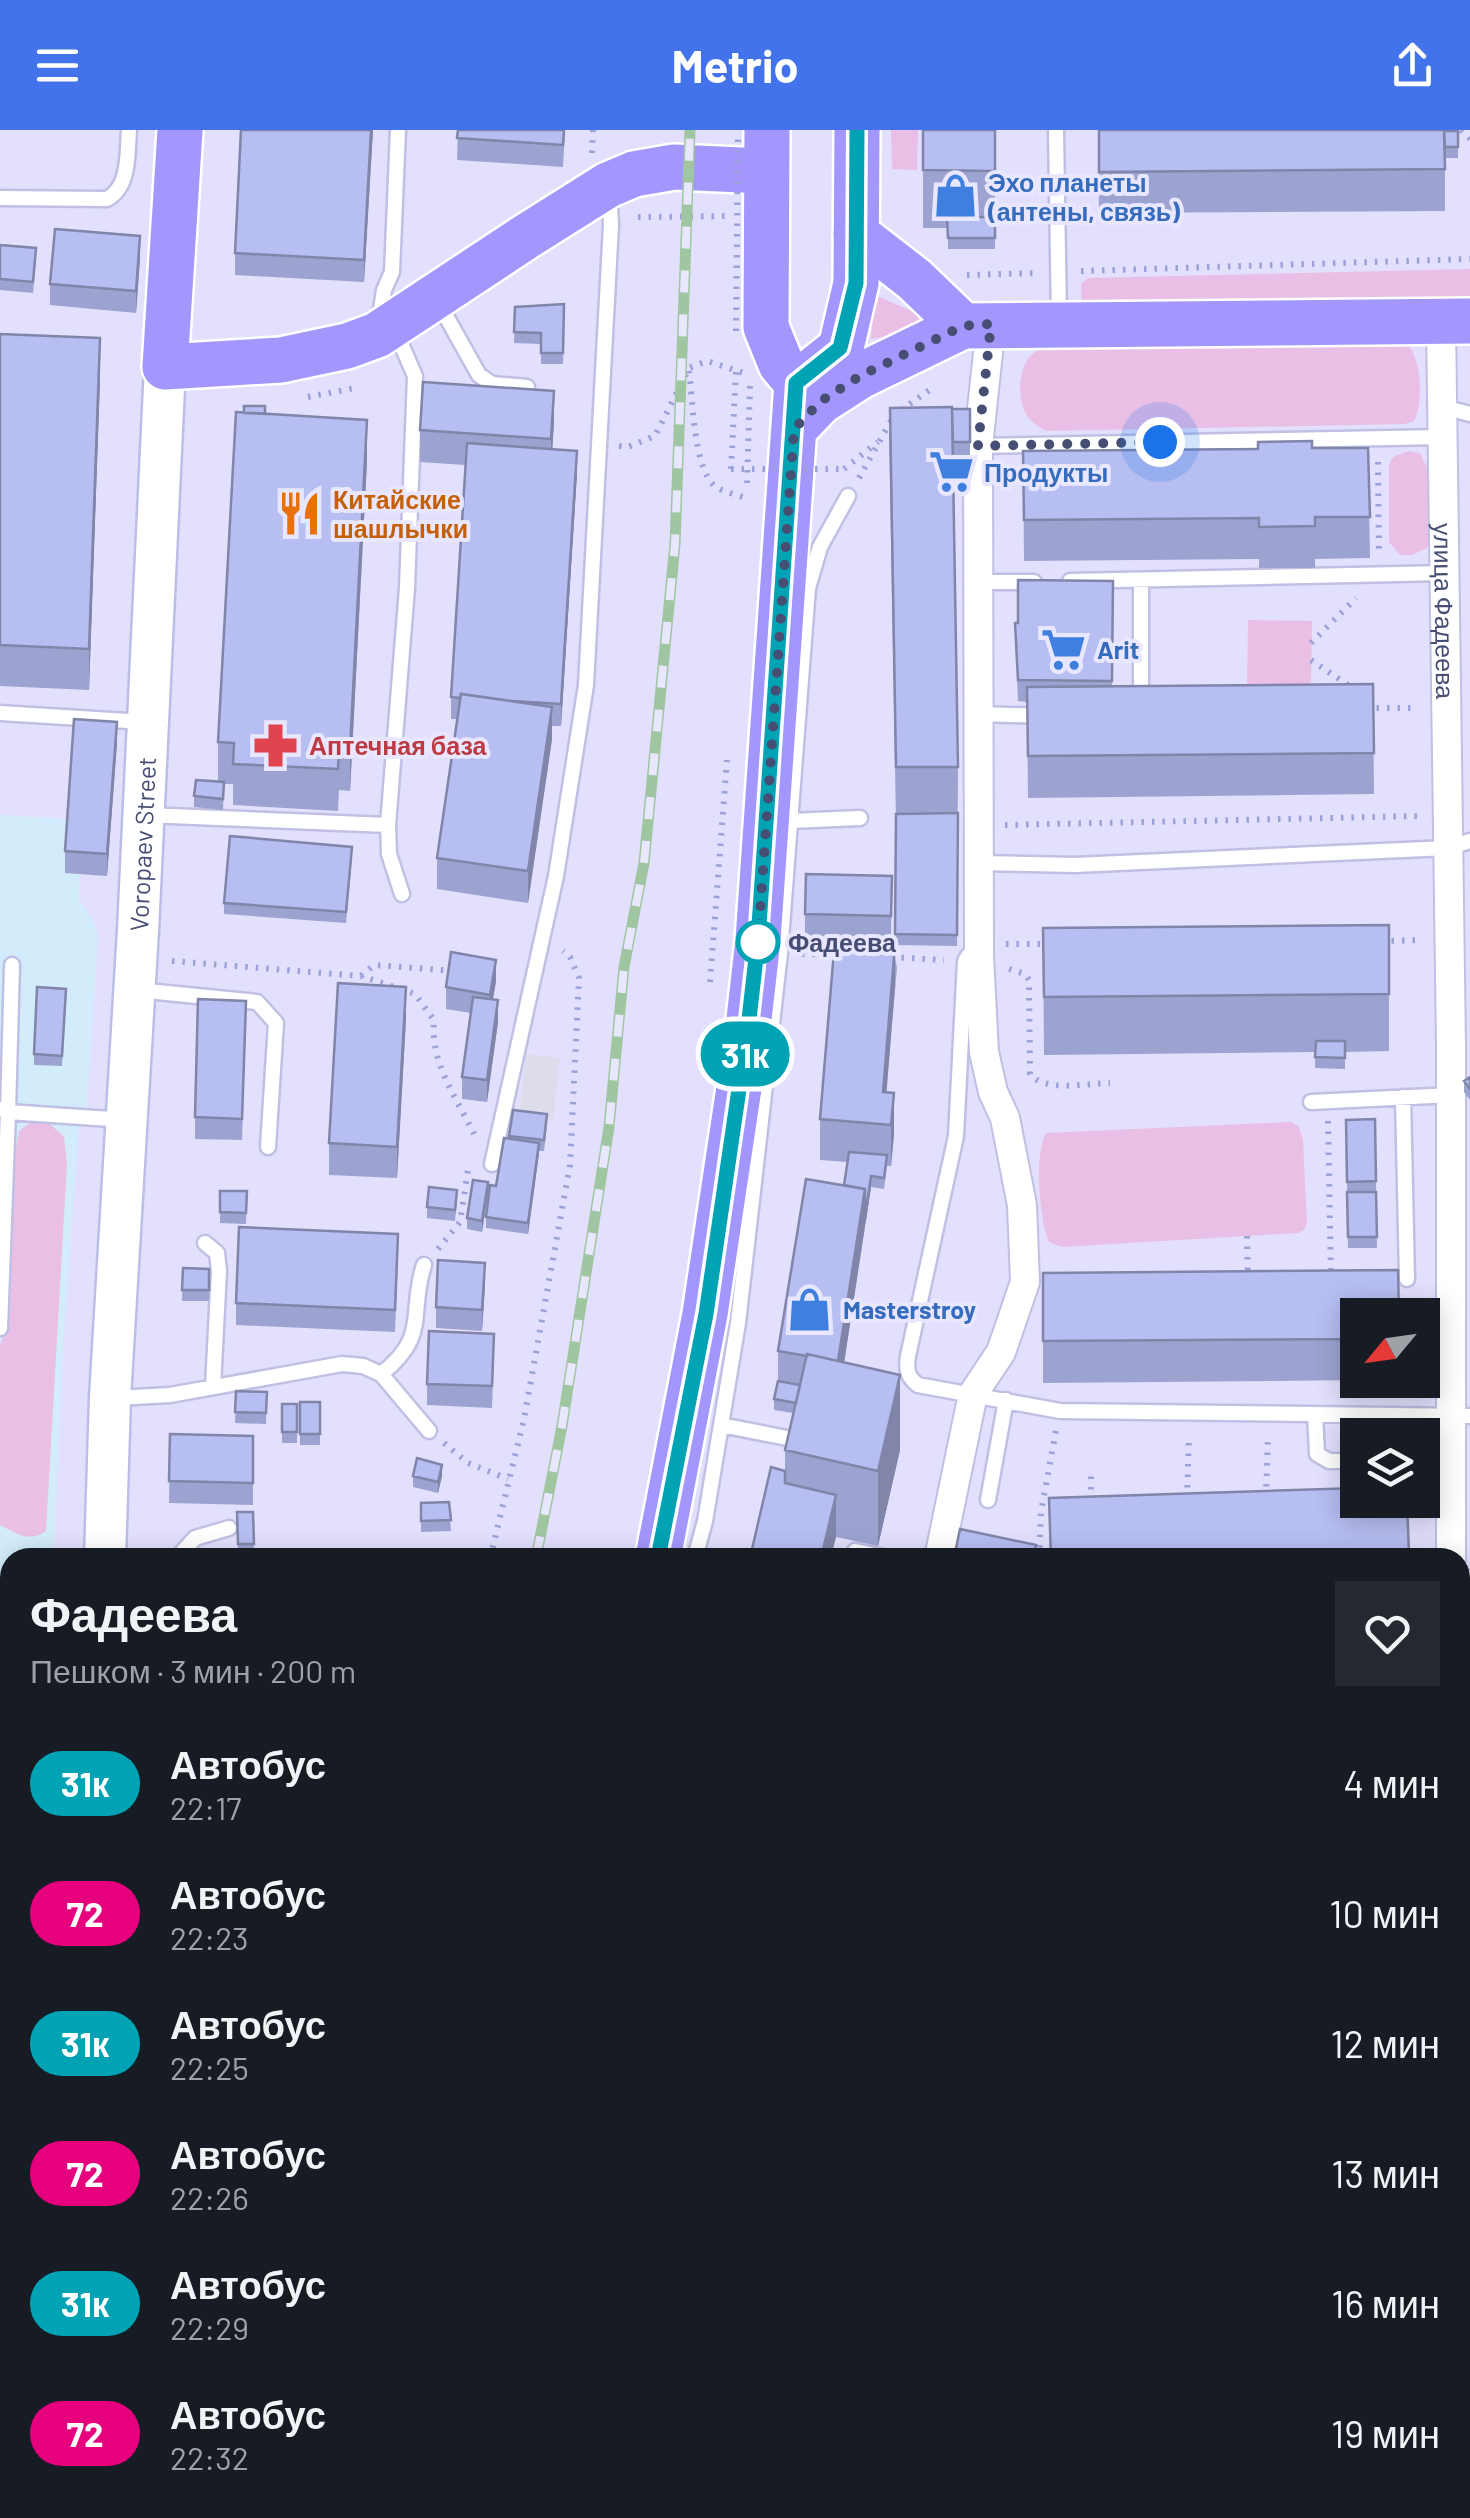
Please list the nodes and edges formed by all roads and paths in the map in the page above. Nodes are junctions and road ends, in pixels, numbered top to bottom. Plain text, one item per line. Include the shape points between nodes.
1 (129, 130) edge
2 (180, 130) edge
3 (398, 130) edge
4 (857, 130) edge
5 (1056, 130) edge
6 (1461, 130) edge
7 (1470, 139) edge
8 (757, 146) edge
9 (608, 186) junction
10 (0, 198) edge
11 (667, 214) dead end
12 (749, 217) dead end
13 (856, 234) junction
14 (1470, 259) edge
15 (1059, 272) junction
16 (960, 276) dead end
17 (914, 279) junction
18 (856, 283) junction
19 (436, 297) junction
20 (1455, 322) edge
21 (977, 325) junction
22 (1059, 326) junction
23 (385, 330) junction
24 (736, 331) dead end
25 (736, 362) dead end
26 (165, 367) junction
27 (689, 368) junction
28 (736, 372) junction
29 (985, 378) junction
30 (796, 383) junction
31 (527, 386) edge
32 (1456, 410) edge
33 (794, 429) junction
34 (1442, 437) junction
35 (882, 438) junction
36 (1378, 438) junction
37 (599, 444) junction
38 (978, 446) junction
39 (848, 496) joint
40 (746, 498) junction
41 (745, 517) dead end
42 (1444, 573) junction
43 (1379, 574) junction
44 (1140, 580) junction
45 (978, 582) junction
46 (1312, 643) dead end
47 (1311, 660) dead end
48 (1353, 688) edge
49 (1367, 698) edge
50 (1362, 708) edge
51 (1381, 708) junction
52 (1417, 708) dead end
53 (0, 713) edge
54 (979, 714) junction
55 (1064, 716) edge
56 (1122, 716) edge
57 (149, 722) junction
58 (728, 748) dead end
59 (144, 815) junction
60 (1448, 816) junction
61 (860, 818) dead end
62 (790, 821) junction
63 (388, 825) junction
64 (979, 825) junction
65 (1459, 845) edge
66 (979, 864) junction
67 (402, 894) dead end
68 (543, 937) junction
69 (1450, 939) junction
70 (1368, 941) edge
71 (1057, 944) edge
72 (780, 953) junction
73 (845, 955) edge
74 (976, 955) junction
75 (884, 956) edge
76 (162, 960) dead end
77 (12, 965) dead end
78 (466, 972) edge
79 (362, 976) junction
80 (134, 990) junction
81 (708, 1000) dead end
82 (1110, 1083) dead end
83 (1452, 1095) junction
84 (1403, 1097) junction
85 (1328, 1101) junction
86 (1310, 1102) dead end
87 (4, 1110) edge
88 (127, 1120) junction
89 (476, 1141) dead end
90 (268, 1147) dead end
91 (472, 1157) dead end
92 (492, 1164) dead end
93 (1247, 1236) dead end
94 (205, 1243) dead end
95 (424, 1264) joint
96 (1461, 1277) edge
97 (1248, 1280) junction
98 (1264, 1280) edge
99 (1315, 1280) edge
100 (1332, 1280) junction
101 (1406, 1280) joint
102 (1229, 1281) edge
103 (0, 1328) edge
104 (381, 1374) junction
105 (213, 1386) junction
106 (973, 1394) junction
107 (110, 1398) junction
108 (1006, 1400) junction
109 (1060, 1411) junction
110 (1190, 1413) junction
111 (1269, 1414) junction
112 (1315, 1414) junction
113 (1461, 1416) edge
114 (721, 1425) junction
115 (429, 1431) joint
116 (788, 1438) edge
117 (1340, 1461) edge
118 (1091, 1471) dead end
119 (508, 1479) junction
120 (988, 1500) dead end
121 (1187, 1509) edge
122 (1266, 1509) edge
123 (1090, 1511) edge
124 (1041, 1512) junction
125 (1058, 1512) edge
126 (228, 1528) dead end
127 (105, 1548) edge
128 (186, 1548) edge
129 (492, 1548) edge
130 (660, 1548) edge
131 (698, 1548) edge
132 (941, 1548) edge
133 (1039, 1548) edge
134 (1452, 1548) edge

1 - 10 lane via 117,194
2 - 26 main road, Voropaev Street
3 - 23 lane
4 - 13 main road
5 - 15 lane
6 - 7 path
8 - 9 main road
8 - 24 path, bridge
8 - 30 main road via 766,327
9 - 19 main road
9 - 37 lane
11 - 12 path
13 - 17 main road
13 - 18 main road
14 - 15 path
15 - 16 path
15 - 22 lane
17 - 18 main road
17 - 21 main road
18 - 30 main road via 840,348
19 - 23 main road
19 - 31 lane via 479,375 492,384
20 - 22 main road
20 - 32 street, улица Фадеева
21 - 22 main road
21 - 29 street
21 - 33 main road via 860,376
23 - 26 main road via 281,360
23 - 63 lane via 415,376
25 - 28 path
26 - 57 main road, Voropaev Street
27 - 28 path via 707,361
27 - 37 path via 655,436 628,447
27 - 40 path via 707,476
28 - 35 path, bridge via 731,469 844,469
28 - 40 path via 750,373
29 - 35 path via 936,386 892,418
29 - 38 street
30 - 33 main road
32 - 34 street, улица Фадеева
33 - 130 main road via 748,1028 706,1314
34 - 36 lane
34 - 42 street, улица Фадеева
35 - 39 path
36 - 38 lane
36 - 43 path
37 - 68 lane via 586,685
38 - 45 street
39 - 62 lane via 808,588
40 - 41 path
42 - 43 lane
42 - 60 street, улица Фадеева
43 - 44 lane
43 - 46 path
44 - 45 lane
44 - 56 lane via 1141,695
45 - 54 street
47 - 48 path
49 - 51 path
50 - 51 path
51 - 52 path
53 - 57 lane
54 - 55 lane
54 - 64 street
57 - 59 main road, Voropaev Street
58 - 81 path
59 - 63 lane
59 - 80 main road, Voropaev Street
60 - 64 path
60 - 65 street, улица Фадеева
61 - 62 lane
62 - 72 lane
63 - 67 lane
64 - 66 street
65 - 66 lane
65 - 69 street, улица Фадеева
66 - 74 street
68 - 92 lane
68 - 119 path via 570,956 579,978 570,1165
69 - 70 path
69 - 83 street, улица Фадеева via 1458,1046
71 - 74 path
72 - 73 path
72 - 114 lane
74 - 75 path
74 - 82 path via 1028,977 1030,1074 1037,1082
74 - 106 street via 984,1052 1022,1206 1024,1282 1002,1352
74 - 106 lane via 956,1136 907,1372 918,1385
76 - 79 path
77 - 87 lane
78 - 79 path via 374,965
79 - 89 path via 416,994 434,1020 440,1068
80 - 88 main road, Voropaev Street
80 - 90 lane via 257,1002 269,1012 276,1023
83 - 84 lane
83 - 96 street, улица Фадеева
84 - 85 lane
84 - 101 lane
85 - 86 lane
85 - 100 path
87 - 88 lane
87 - 103 lane
88 - 107 main road, Voropaev Street
91 - 95 path via 460,1222
93 - 97 path
94 - 105 lane via 217,1254 219,1271
95 - 104 lane via 416,1330
96 - 113 street, улица Фадеева
97 - 98 path
97 - 102 path
99 - 100 path
100 - 101 path
104 - 105 lane via 342,1364
104 - 115 lane
105 - 107 lane
106 - 108 lane
106 - 132 street
107 - 127 main road, Voropaev Street
108 - 109 lane
108 - 120 lane
109 - 110 lane
109 - 124 path
110 - 111 lane
110 - 121 path
111 - 112 lane
111 - 122 path
112 - 113 lane
112 - 117 lane via 1317,1454
113 - 134 street, улица Фадеева
114 - 116 lane
114 - 131 lane
115 - 119 path via 468,1463
118 - 123 path
119 - 129 path
124 - 125 path
124 - 133 path
126 - 128 lane via 195,1538

